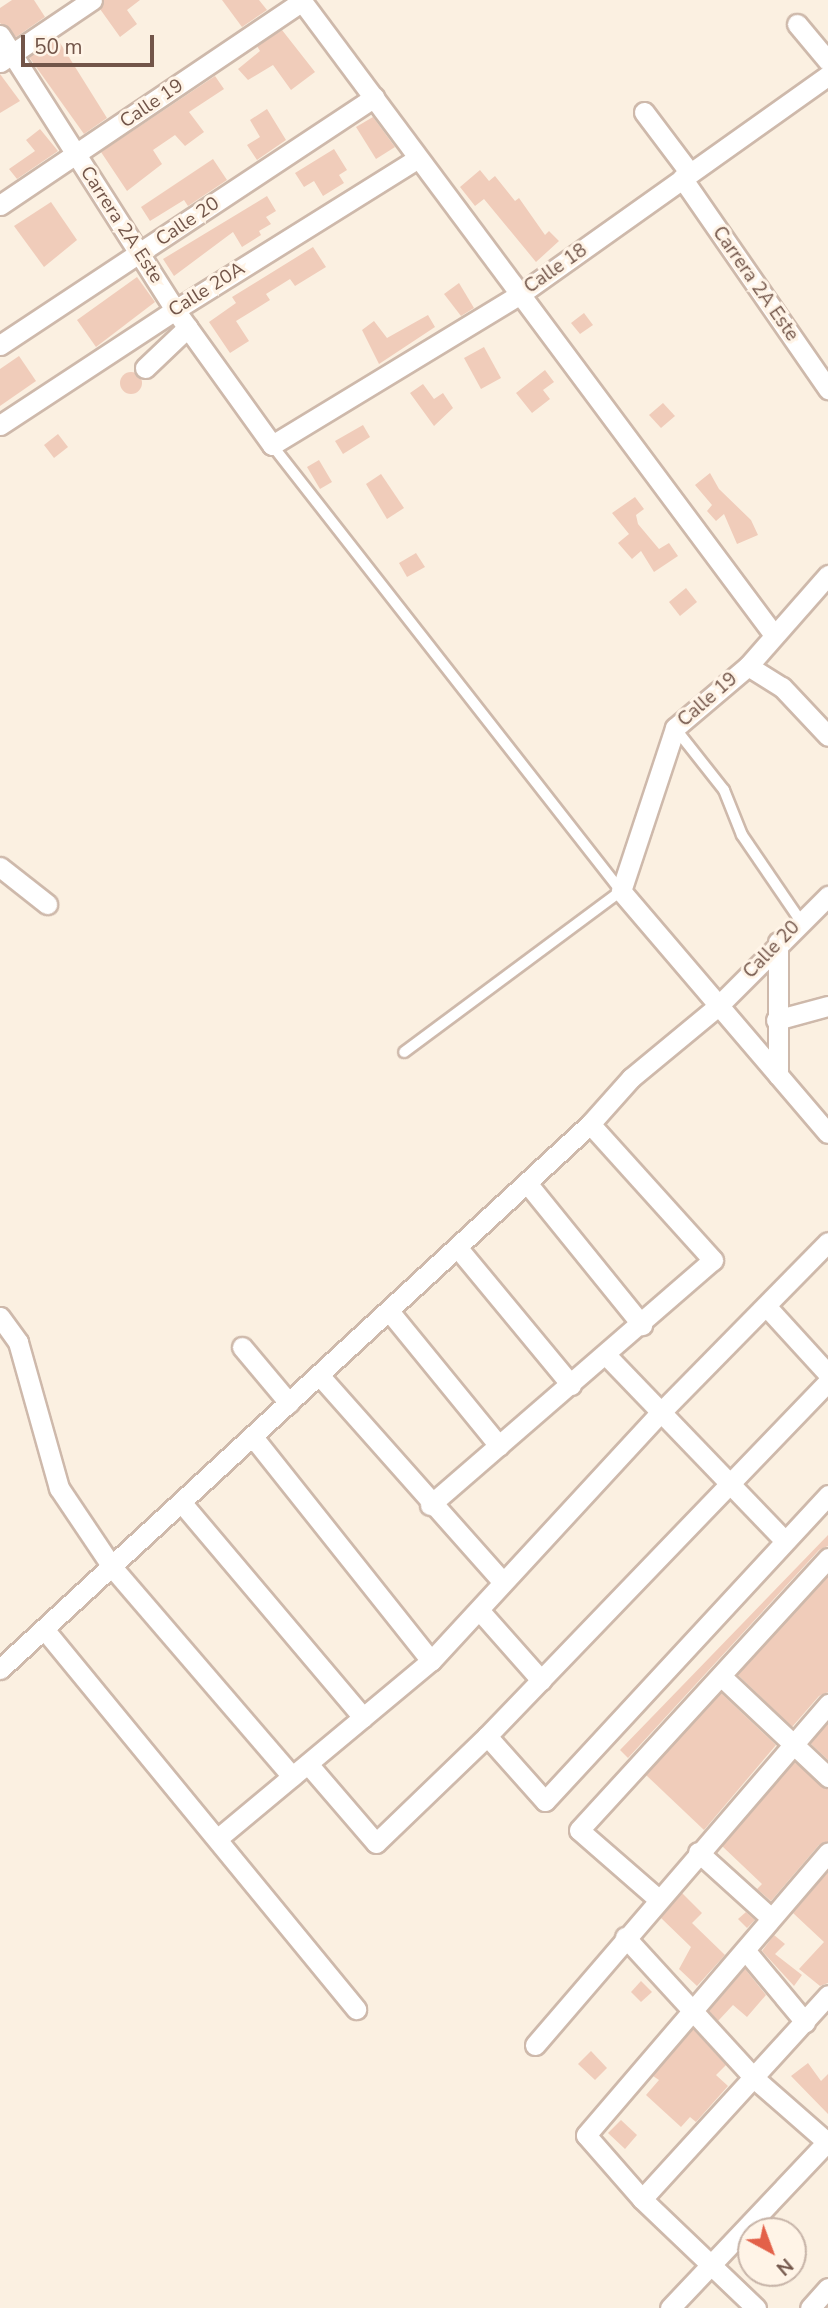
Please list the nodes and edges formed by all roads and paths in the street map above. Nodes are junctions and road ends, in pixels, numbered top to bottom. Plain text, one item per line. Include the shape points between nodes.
1 (92, 0) edge
2 (302, 1) edge
3 (797, 24) dead end
4 (0, 35) edge
5 (6, 58) edge
6 (827, 73) edge
7 (374, 97) junction
8 (644, 111) dead end
9 (75, 156) junction
10 (418, 159) junction
11 (686, 176) junction
12 (0, 205) edge
13 (141, 254) junction
14 (519, 295) junction
15 (175, 310) junction
16 (188, 327) junction
17 (0, 345) edge
18 (145, 368) dead end
19 (828, 390) edge
20 (0, 425) edge
21 (272, 445) junction
22 (828, 575) edge
23 (774, 635) junction
24 (748, 666) junction
25 (675, 728) junction
26 (828, 736) edge
27 (0, 867) edge
28 (621, 891) junction
29 (828, 896) edge
30 (47, 904) dead end
31 (800, 920) junction
32 (778, 942) junction
33 (718, 1006) junction
34 (828, 1006) edge
35 (776, 1020) junction
36 (404, 1052) dead end
37 (778, 1075) junction
38 (590, 1124) junction
39 (828, 1133) edge
40 (527, 1183) junction
41 (828, 1242) edge
42 (457, 1247) junction
43 (766, 1306) junction
44 (389, 1311) junction
45 (0, 1317) edge
46 (642, 1325) junction
47 (242, 1347) dead end
48 (606, 1355) junction
49 (828, 1374) edge
50 (318, 1375) junction
51 (828, 1382) edge
52 (572, 1385) junction
53 (289, 1403) junction
54 (661, 1412) junction
55 (253, 1437) junction
56 (499, 1446) junction
57 (730, 1484) junction
58 (828, 1495) edge
59 (181, 1502) junction
60 (430, 1505) junction
61 (785, 1541) junction
62 (828, 1558) edge
63 (112, 1567) junction
64 (503, 1582) junction
65 (479, 1610) junction
66 (44, 1629) junction
67 (3, 1660) edge
68 (431, 1661) junction
69 (722, 1677) junction
70 (541, 1680) junction
71 (828, 1704) edge
72 (363, 1717) junction
73 (487, 1736) junction
74 (793, 1744) junction
75 (308, 1763) junction
76 (292, 1776) junction
77 (828, 1777) edge
78 (216, 1839) junction
79 (698, 1852) junction
80 (828, 1853) edge
81 (657, 1898) junction
82 (771, 1918) junction
83 (625, 1937) junction
84 (745, 1950) junction
85 (828, 1995) edge
86 (356, 2009) dead end
87 (693, 2011) junction
88 (805, 2022) junction
89 (535, 2045) dead end
90 (755, 2079) junction
91 (828, 2142) edge
92 (642, 2199) junction
93 (708, 2266) junction
94 (828, 2288) edge
95 (670, 2308) edge
96 (756, 2308) edge
97 (810, 2308) edge

1 - 5 street
2 - 7 street
2 - 9 street, Calle 19
3 - 6 street
4 - 5 street, Carrera 2A Este
5 - 9 street, Carrera 2A Este
6 - 11 street, Calle 18
7 - 10 street
7 - 13 street, Calle 20
8 - 11 street, Carrera 2A Este
9 - 12 street, Calle 19
9 - 13 street, Carrera 2A Este
10 - 14 street
10 - 15 street, Calle 20A
11 - 14 street, Calle 18
11 - 19 street, Carrera 2A Este
13 - 15 street, Carrera 2A Este
13 - 17 street, Calle 20
14 - 21 street, Calle 18
14 - 23 street
15 - 16 street, Carrera 2A Este
15 - 20 street, Calle 20A
16 - 18 street
16 - 21 street, Carrera 2A Este
21 - 28 lane
22 - 23 street, Calle 19
23 - 24 street, Calle 19
24 - 25 street, Calle 19
24 - 26 street via 782,687
25 - 28 street, Calle 19
25 - 31 lane via 724,790 742,835
27 - 30 street
28 - 33 street
28 - 36 lane
29 - 31 street, Calle 20
31 - 32 street, Calle 20
32 - 33 street, Calle 20
32 - 35 street
33 - 37 street
33 - 38 street, Calle 20 via 631,1078
34 - 35 street
35 - 37 street
37 - 39 street
38 - 40 street, Calle 20
38 - 46 street via 713,1260
40 - 42 street, Calle 20
40 - 46 street
41 - 43 street
42 - 44 street, Calle 20
42 - 52 street
43 - 49 street
43 - 54 street
44 - 50 street, Calle 20
44 - 56 street
45 - 63 street via 18,1342 59,1488
46 - 48 street
47 - 53 street
48 - 52 street
48 - 54 street
50 - 53 street, Calle 20
50 - 60 street
51 - 57 street
52 - 56 street
53 - 55 street, Calle 20
54 - 57 street
54 - 64 street
55 - 59 street, Calle 20
55 - 68 street
56 - 60 street
57 - 61 street
57 - 70 street
58 - 61 street
59 - 63 street, Calle 20
59 - 72 street
60 - 64 street
61 - 73 street via 545,1801
62 - 69 street
63 - 66 street, Calle 20
63 - 76 street
64 - 65 street
65 - 68 street
65 - 70 street
66 - 67 street, Calle 20
66 - 78 street
68 - 72 street
69 - 74 street
69 - 81 street via 579,1830
70 - 73 street
71 - 74 street
72 - 75 street
73 - 75 street via 376,1843
74 - 77 street
74 - 79 street
75 - 76 street
76 - 78 street
78 - 86 street
79 - 81 street
79 - 82 street
80 - 82 street
81 - 83 street
82 - 84 street
83 - 87 street
83 - 89 street
84 - 87 street
84 - 88 street
85 - 88 street
87 - 90 street
87 - 92 street via 586,2135
88 - 90 street
90 - 91 street
90 - 92 street
91 - 93 street
92 - 93 street
93 - 95 street
93 - 96 street
94 - 97 street

